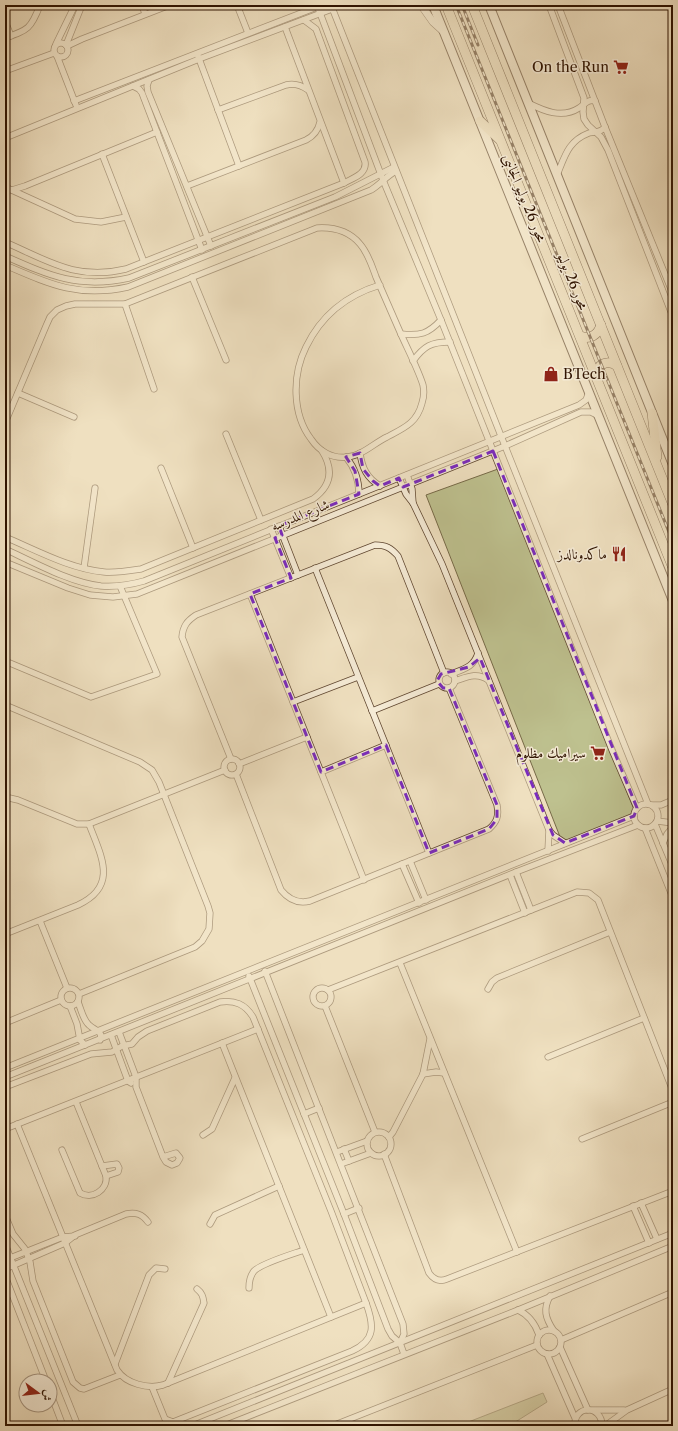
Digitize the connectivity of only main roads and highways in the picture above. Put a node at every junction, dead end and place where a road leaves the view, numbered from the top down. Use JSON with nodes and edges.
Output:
{"nodes":[{"id":1,"x":433,"y":5,"type":"edge"},
{"id":2,"x":446,"y":5,"type":"edge"},
{"id":3,"x":472,"y":5,"type":"edge"},
{"id":4,"x":489,"y":5,"type":"edge"},
{"id":5,"x":480,"y":121,"type":"junction"},
{"id":6,"x":502,"y":141,"type":"junction"},
{"id":7,"x":601,"y":325,"type":"junction"},
{"id":8,"x":580,"y":336,"type":"junction"},
{"id":9,"x":617,"y":366,"type":"junction"},
{"id":10,"x":596,"y":376,"type":"junction"},
{"id":11,"x":652,"y":413,"type":"junction"},
{"id":12,"x":673,"y":465,"type":"edge"},
{"id":13,"x":659,"y":469,"type":"junction"},
{"id":14,"x":673,"y":505,"type":"edge"},
{"id":15,"x":673,"y":568,"type":"edge"},
{"id":16,"x":673,"y":601,"type":"edge"}],
"edges":[{"from":1,"to":5,"type":"main road","name":"محور 26 يوليو الجانبى"},
{"from":2,"to":6,"type":"highway","name":"محور 26 يوليو"},
{"from":3,"to":7,"type":"highway","name":"محور 26 يوليو"},
{"from":4,"to":11,"type":"main road"},
{"from":5,"to":6,"type":"highway"},
{"from":5,"to":16,"type":"main road","name":"محور 26 يوليو الجانبى"},
{"from":6,"to":8,"type":"highway","name":"محور 26 يوليو"},
{"from":7,"to":8,"type":"highway"},
{"from":7,"to":9,"type":"highway","name":"محور 26 يوليو"},
{"from":8,"to":10,"type":"highway","name":"محور 26 يوليو"},
{"from":9,"to":10,"type":"highway"},
{"from":9,"to":13,"type":"highway","name":"محور 26 يوليو"},
{"from":10,"to":15,"type":"highway","name":"محور 26 يوليو"},
{"from":11,"to":12,"type":"main road"},
{"from":11,"to":13,"type":"highway"},
{"from":13,"to":14,"type":"highway","name":"محور 26 يوليو"}]}
